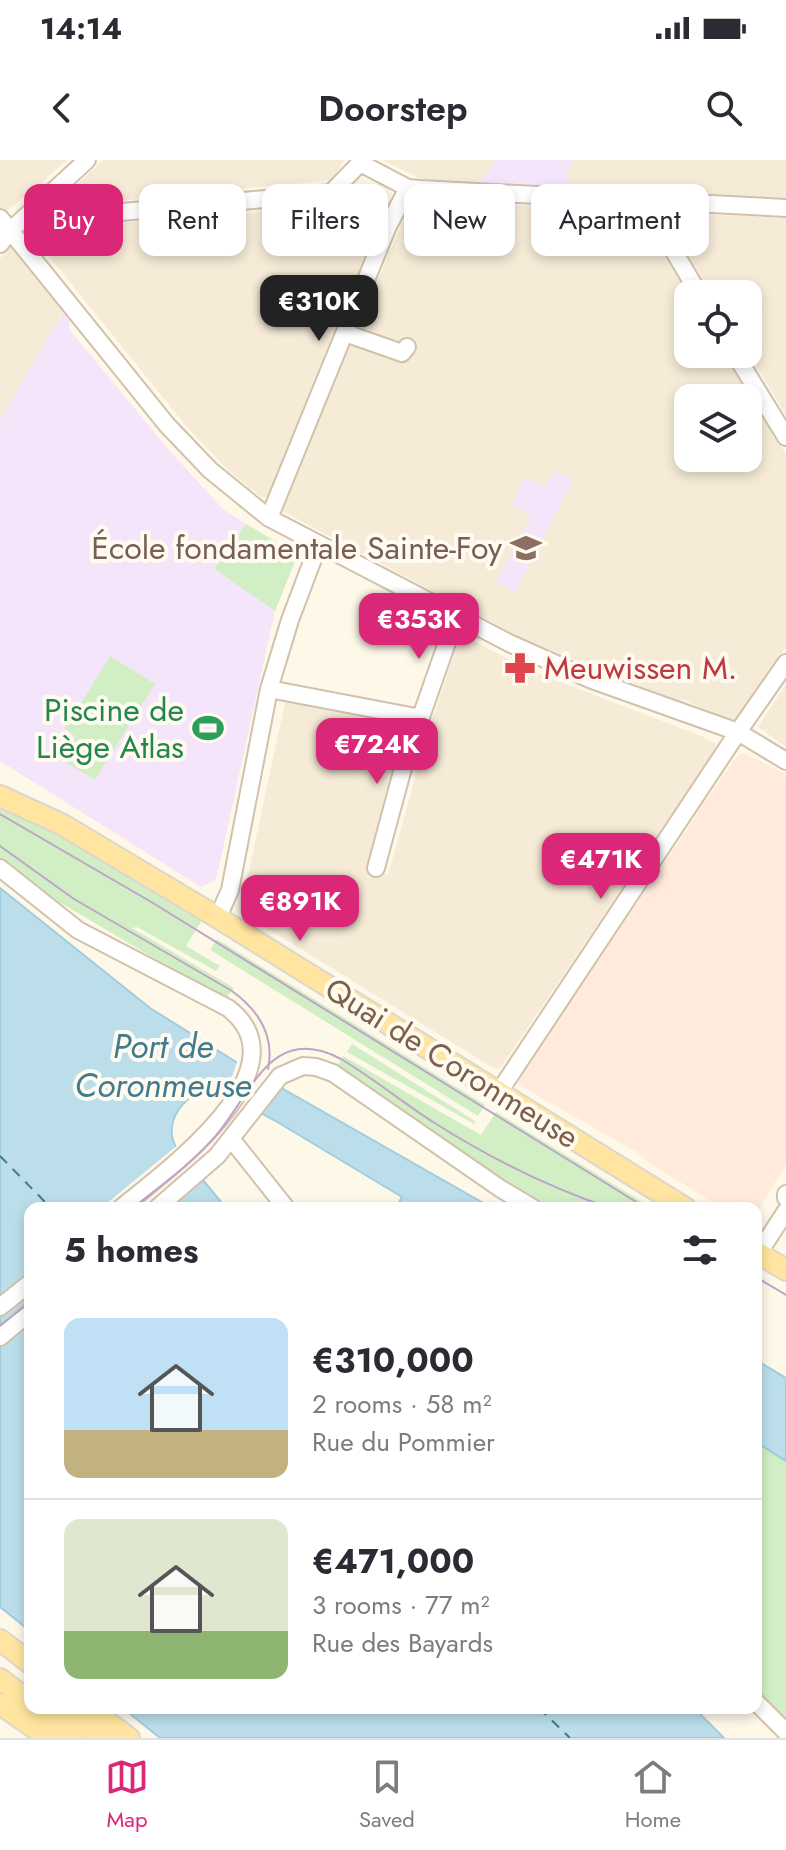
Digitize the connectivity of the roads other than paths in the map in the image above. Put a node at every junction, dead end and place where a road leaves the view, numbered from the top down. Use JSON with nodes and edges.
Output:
{"nodes":[{"id":1,"x":87,"y":160,"type":"edge"},
{"id":2,"x":61,"y":184,"type":"edge"},
{"id":3,"x":404,"y":186,"type":"edge"},
{"id":4,"x":404,"y":196,"type":"edge"},
{"id":5,"x":709,"y":205,"type":"edge"},
{"id":6,"x":786,"y":208,"type":"edge"},
{"id":7,"x":123,"y":212,"type":"edge"},
{"id":8,"x":24,"y":213,"type":"edge"},
{"id":9,"x":6,"y":223,"type":"edge"},
{"id":10,"x":0,"y":244,"type":"edge"},
{"id":11,"x":677,"y":256,"type":"edge"},
{"id":12,"x":691,"y":280,"type":"edge"},
{"id":13,"x":345,"y":333,"type":"junction"},
{"id":14,"x":407,"y":347,"type":"dead end"},
{"id":15,"x":744,"y":368,"type":"edge"},
{"id":16,"x":786,"y":437,"type":"edge"},
{"id":17,"x":269,"y":518,"type":"junction"},
{"id":18,"x":318,"y":546,"type":"junction"},
{"id":19,"x":456,"y":617,"type":"junction"},
{"id":20,"x":786,"y":663,"type":"edge"},
{"id":21,"x":269,"y":689,"type":"junction"},
{"id":22,"x":421,"y":718,"type":"junction"},
{"id":23,"x":738,"y":732,"type":"junction"},
{"id":24,"x":786,"y":761,"type":"edge"},
{"id":25,"x":0,"y":780,"type":"edge"},
{"id":26,"x":0,"y":796,"type":"edge"},
{"id":27,"x":41,"y":816,"type":"junction"},
{"id":28,"x":0,"y":868,"type":"edge"},
{"id":29,"x":376,"y":868,"type":"dead end"},
{"id":30,"x":218,"y":917,"type":"junction"},
{"id":31,"x":499,"y":1092,"type":"junction"},
{"id":32,"x":232,"y":1140,"type":"junction"},
{"id":33,"x":128,"y":1202,"type":"edge"},
{"id":34,"x":164,"y":1202,"type":"edge"},
{"id":35,"x":281,"y":1202,"type":"edge"},
{"id":36,"x":524,"y":1202,"type":"edge"},
{"id":37,"x":675,"y":1202,"type":"edge"},
{"id":38,"x":786,"y":1211,"type":"edge"},
{"id":39,"x":762,"y":1247,"type":"edge"},
{"id":40,"x":762,"y":1257,"type":"edge"},
{"id":41,"x":786,"y":1270,"type":"edge"},
{"id":42,"x":24,"y":1288,"type":"edge"},
{"id":43,"x":0,"y":1307,"type":"edge"},
{"id":44,"x":24,"y":1317,"type":"edge"},
{"id":45,"x":0,"y":1337,"type":"edge"},
{"id":46,"x":0,"y":1640,"type":"edge"},
{"id":47,"x":24,"y":1658,"type":"edge"},
{"id":48,"x":0,"y":1665,"type":"edge"},
{"id":49,"x":0,"y":1679,"type":"edge"},
{"id":50,"x":24,"y":1683,"type":"edge"},
{"id":51,"x":24,"y":1697,"type":"edge"},
{"id":52,"x":0,"y":1704,"type":"edge"},
{"id":53,"x":762,"y":1708,"type":"edge"},
{"id":54,"x":45,"y":1714,"type":"edge"},
{"id":55,"x":66,"y":1714,"type":"edge"},
{"id":56,"x":97,"y":1714,"type":"edge"},
{"id":57,"x":786,"y":1732,"type":"edge"},
{"id":58,"x":49,"y":1738,"type":"edge"},
{"id":59,"x":73,"y":1738,"type":"edge"},
{"id":60,"x":103,"y":1738,"type":"edge"},
{"id":61,"x":129,"y":1738,"type":"edge"}],
"edges":[{"from":1,"to":2,"type":"street"},
{"from":3,"to":7,"type":"street"},
{"from":4,"to":13,"type":"street"},
{"from":5,"to":6,"type":"street"},
{"from":8,"to":9,"type":"street"},
{"from":9,"to":10,"type":"street"},
{"from":9,"to":17,"type":"street"},
{"from":11,"to":12,"type":"street"},
{"from":13,"to":14,"type":"street"},
{"from":13,"to":17,"type":"street"},
{"from":15,"to":16,"type":"street"},
{"from":17,"to":18,"type":"street"},
{"from":18,"to":19,"type":"street"},
{"from":18,"to":21,"type":"street"},
{"from":19,"to":22,"type":"street"},
{"from":19,"to":23,"type":"street"},
{"from":20,"to":23,"type":"street"},
{"from":21,"to":22,"type":"street"},
{"from":21,"to":30,"type":"street"},
{"from":22,"to":29,"type":"street"},
{"from":23,"to":24,"type":"street"},
{"from":23,"to":31,"type":"street"},
{"from":25,"to":27,"type":"main road"},
{"from":26,"to":27,"type":"main road","name":"Quai de Coronmeuse"},
{"from":27,"to":30,"type":"main road","name":"Quai de Coronmeuse"},
{"from":28,"to":33,"type":"street"},
{"from":30,"to":31,"type":"main road","name":"Quai de Coronmeuse"},
{"from":31,"to":37,"type":"main road","name":"Quai de Coronmeuse"},
{"from":32,"to":34,"type":"street"},
{"from":32,"to":35,"type":"street"},
{"from":32,"to":36,"type":"street"},
{"from":38,"to":39,"type":"street"},
{"from":40,"to":41,"type":"main road"},
{"from":42,"to":43,"type":"street"},
{"from":44,"to":45,"type":"street"},
{"from":46,"to":47,"type":"main road"},
{"from":48,"to":50,"type":"main road"},
{"from":49,"to":51,"type":"main road"},
{"from":52,"to":58,"type":"main road"},
{"from":53,"to":57,"type":"street"},
{"from":54,"to":59,"type":"main road"},
{"from":55,"to":60,"type":"main road"},
{"from":56,"to":61,"type":"main road"}]}
